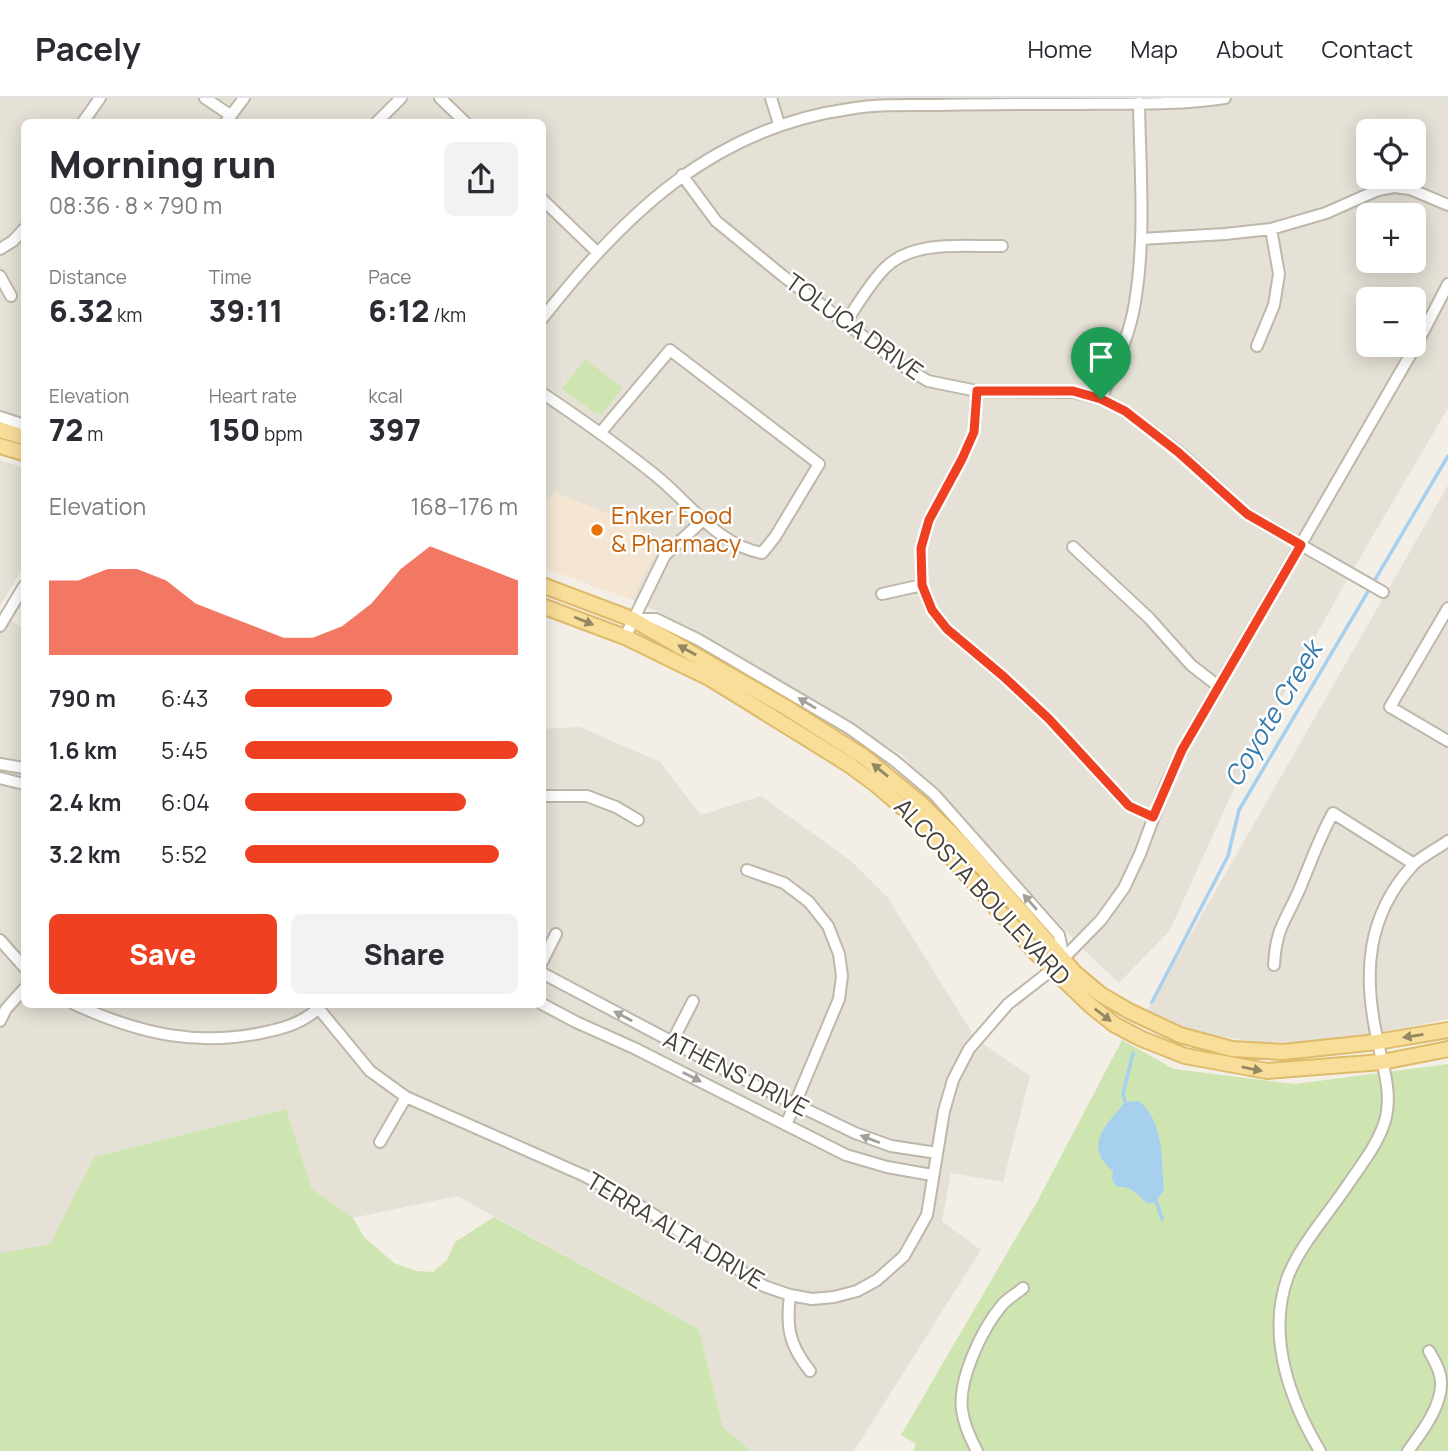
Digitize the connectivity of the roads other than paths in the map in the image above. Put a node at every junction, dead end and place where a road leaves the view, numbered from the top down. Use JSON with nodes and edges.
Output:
{"nodes":[{"id":1,"x":100,"y":98,"type":"edge"},
{"id":2,"x":205,"y":98,"type":"edge"},
{"id":3,"x":244,"y":98,"type":"edge"},
{"id":4,"x":401,"y":98,"type":"edge"},
{"id":5,"x":440,"y":98,"type":"edge"},
{"id":6,"x":771,"y":98,"type":"edge"},
{"id":7,"x":1225,"y":98,"type":"edge"},
{"id":8,"x":1139,"y":103,"type":"junction"},
{"id":9,"x":85,"y":119,"type":"edge"},
{"id":10,"x":228,"y":119,"type":"edge"},
{"id":11,"x":380,"y":119,"type":"edge"},
{"id":12,"x":462,"y":119,"type":"edge"},
{"id":13,"x":779,"y":124,"type":"junction"},
{"id":14,"x":682,"y":175,"type":"junction"},
{"id":15,"x":546,"y":203,"type":"edge"},
{"id":16,"x":1448,"y":205,"type":"edge"},
{"id":17,"x":1271,"y":229,"type":"junction"},
{"id":18,"x":21,"y":232,"type":"edge"},
{"id":19,"x":1141,"y":239,"type":"junction"},
{"id":20,"x":1002,"y":246,"type":"dead end"},
{"id":21,"x":0,"y":250,"type":"edge"},
{"id":22,"x":598,"y":253,"type":"junction"},
{"id":23,"x":0,"y":276,"type":"edge"},
{"id":24,"x":1448,"y":284,"type":"edge"},
{"id":25,"x":11,"y":296,"type":"dead end"},
{"id":26,"x":546,"y":314,"type":"edge"},
{"id":27,"x":846,"y":322,"type":"junction"},
{"id":28,"x":1257,"y":346,"type":"dead end"},
{"id":29,"x":977,"y":391,"type":"junction"},
{"id":30,"x":546,"y":396,"type":"edge"},
{"id":31,"x":1101,"y":399,"type":"junction"},
{"id":32,"x":0,"y":417,"type":"edge"},
{"id":33,"x":21,"y":424,"type":"edge"},
{"id":34,"x":0,"y":430,"type":"edge"},
{"id":35,"x":600,"y":432,"type":"junction"},
{"id":36,"x":21,"y":436,"type":"edge"},
{"id":37,"x":0,"y":446,"type":"edge"},
{"id":38,"x":21,"y":452,"type":"edge"},
{"id":39,"x":703,"y":520,"type":"junction"},
{"id":40,"x":1301,"y":545,"type":"junction"},
{"id":41,"x":1073,"y":547,"type":"dead end"},
{"id":42,"x":922,"y":585,"type":"junction"},
{"id":43,"x":546,"y":587,"type":"edge"},
{"id":44,"x":21,"y":591,"type":"edge"},
{"id":45,"x":1382,"y":592,"type":"dead end"},
{"id":46,"x":882,"y":594,"type":"dead end"},
{"id":47,"x":546,"y":607,"type":"edge"},
{"id":48,"x":1448,"y":608,"type":"edge"},
{"id":49,"x":632,"y":619,"type":"junction"},
{"id":50,"x":0,"y":626,"type":"edge"},
{"id":51,"x":625,"y":637,"type":"junction"},
{"id":52,"x":1218,"y":686,"type":"junction"},
{"id":53,"x":1448,"y":741,"type":"edge"},
{"id":54,"x":0,"y":764,"type":"edge"},
{"id":55,"x":21,"y":768,"type":"edge"},
{"id":56,"x":0,"y":778,"type":"edge"},
{"id":57,"x":21,"y":783,"type":"edge"},
{"id":58,"x":546,"y":796,"type":"edge"},
{"id":59,"x":1153,"y":817,"type":"junction"},
{"id":60,"x":638,"y":820,"type":"dead end"},
{"id":61,"x":1448,"y":841,"type":"edge"},
{"id":62,"x":1414,"y":864,"type":"junction"},
{"id":63,"x":747,"y":870,"type":"dead end"},
{"id":64,"x":556,"y":934,"type":"dead end"},
{"id":65,"x":0,"y":940,"type":"edge"},
{"id":66,"x":546,"y":954,"type":"edge"},
{"id":67,"x":1064,"y":959,"type":"junction"},
{"id":68,"x":21,"y":964,"type":"edge"},
{"id":69,"x":1274,"y":965,"type":"dead end"},
{"id":70,"x":1052,"y":969,"type":"junction"},
{"id":71,"x":546,"y":975,"type":"edge"},
{"id":72,"x":21,"y":992,"type":"edge"},
{"id":73,"x":693,"y":1002,"type":"dead end"},
{"id":74,"x":546,"y":1006,"type":"edge"},
{"id":75,"x":83,"y":1008,"type":"edge"},
{"id":76,"x":319,"y":1008,"type":"edge"},
{"id":77,"x":322,"y":1008,"type":"edge"},
{"id":78,"x":0,"y":1021,"type":"edge"},
{"id":79,"x":1448,"y":1030,"type":"edge"},
{"id":80,"x":672,"y":1042,"type":"junction"},
{"id":81,"x":1377,"y":1042,"type":"junction"},
{"id":82,"x":1448,"y":1049,"type":"edge"},
{"id":83,"x":1382,"y":1062,"type":"junction"},
{"id":84,"x":406,"y":1097,"type":"junction"},
{"id":85,"x":795,"y":1105,"type":"junction"},
{"id":86,"x":786,"y":1125,"type":"junction"},
{"id":87,"x":380,"y":1142,"type":"dead end"},
{"id":88,"x":937,"y":1153,"type":"junction"},
{"id":89,"x":932,"y":1175,"type":"junction"},
{"id":90,"x":1023,"y":1288,"type":"dead end"},
{"id":91,"x":790,"y":1295,"type":"junction"},
{"id":92,"x":1429,"y":1351,"type":"dead end"},
{"id":93,"x":810,"y":1371,"type":"dead end"},
{"id":94,"x":977,"y":1451,"type":"edge"},
{"id":95,"x":1320,"y":1451,"type":"edge"},
{"id":96,"x":1408,"y":1451,"type":"edge"}],
"edges":[{"from":1,"to":9,"type":"street"},
{"from":2,"to":10,"type":"street"},
{"from":3,"to":10,"type":"street"},
{"from":4,"to":11,"type":"street"},
{"from":5,"to":12,"type":"street"},
{"from":6,"to":13,"type":"street"},
{"from":7,"to":8,"type":"street"},
{"from":8,"to":13,"type":"street"},
{"from":8,"to":19,"type":"street"},
{"from":13,"to":14,"type":"street"},
{"from":14,"to":22,"type":"street"},
{"from":14,"to":27,"type":"street","name":"TOLUCA DRIVE"},
{"from":15,"to":22,"type":"street"},
{"from":16,"to":17,"type":"street"},
{"from":17,"to":19,"type":"street"},
{"from":17,"to":28,"type":"street"},
{"from":18,"to":21,"type":"street"},
{"from":19,"to":31,"type":"street"},
{"from":20,"to":27,"type":"street"},
{"from":22,"to":26,"type":"street"},
{"from":23,"to":25,"type":"street"},
{"from":24,"to":40,"type":"street","name":"TERRA ALTA DRIVE"},
{"from":27,"to":29,"type":"street","name":"TOLUCA DRIVE"},
{"from":29,"to":31,"type":"street","name":"TOLUCA DRIVE"},
{"from":29,"to":42,"type":"street"},
{"from":30,"to":35,"type":"street"},
{"from":31,"to":40,"type":"street","name":"TOLUCA DRIVE"},
{"from":32,"to":33,"type":"street"},
{"from":34,"to":36,"type":"main road"},
{"from":35,"to":39,"type":"street"},
{"from":35,"to":39,"type":"street"},
{"from":37,"to":38,"type":"main road"},
{"from":39,"to":49,"type":"street"},
{"from":40,"to":45,"type":"street","name":"TOLUCA DRIVE"},
{"from":40,"to":52,"type":"street","name":"TERRA ALTA DRIVE"},
{"from":41,"to":52,"type":"street"},
{"from":42,"to":46,"type":"street"},
{"from":42,"to":59,"type":"street"},
{"from":43,"to":49,"type":"main road","name":"ALCOSTA BOULEVARD"},
{"from":44,"to":50,"type":"street"},
{"from":47,"to":51,"type":"main road","name":"ALCOSTA BOULEVARD","one_way":true},
{"from":48,"to":53,"type":"street"},
{"from":49,"to":51,"type":"street"},
{"from":67,"to":49,"type":"main road","name":"ALCOSTA BOULEVARD","one_way":true},
{"from":51,"to":70,"type":"main road","name":"ALCOSTA BOULEVARD"},
{"from":52,"to":59,"type":"street","name":"TERRA ALTA DRIVE"},
{"from":54,"to":55,"type":"street"},
{"from":56,"to":57,"type":"street"},
{"from":58,"to":60,"type":"street"},
{"from":59,"to":67,"type":"street","name":"TERRA ALTA DRIVE"},
{"from":61,"to":62,"type":"street"},
{"from":62,"to":69,"type":"street"},
{"from":62,"to":81,"type":"street"},
{"from":63,"to":85,"type":"street"},
{"from":64,"to":66,"type":"street"},
{"from":65,"to":68,"type":"street"},
{"from":67,"to":70,"type":"street","name":"TERRA ALTA DRIVE"},
{"from":67,"to":81,"type":"main road","name":"ALCOSTA BOULEVARD"},
{"from":70,"to":83,"type":"main road","name":"ALCOSTA BOULEVARD","one_way":true},
{"from":70,"to":88,"type":"street","name":"TERRA ALTA DRIVE"},
{"from":80,"to":71,"type":"street","name":"ATHENS DRIVE","one_way":true},
{"from":72,"to":78,"type":"street"},
{"from":73,"to":80,"type":"street"},
{"from":74,"to":86,"type":"street","name":"ATHENS DRIVE","one_way":true},
{"from":75,"to":76,"type":"street"},
{"from":77,"to":84,"type":"street","name":"TERRA ALTA DRIVE"},
{"from":79,"to":81,"type":"main road","name":"ALCOSTA BOULEVARD","one_way":true},
{"from":80,"to":85,"type":"street","name":"ATHENS DRIVE"},
{"from":81,"to":83,"type":"street"},
{"from":82,"to":83,"type":"main road","name":"ALCOSTA BOULEVARD"},
{"from":83,"to":95,"type":"street"},
{"from":84,"to":87,"type":"street"},
{"from":84,"to":91,"type":"street","name":"TERRA ALTA DRIVE"},
{"from":85,"to":86,"type":"street"},
{"from":88,"to":85,"type":"street","name":"ATHENS DRIVE","one_way":true},
{"from":86,"to":89,"type":"street","name":"ATHENS DRIVE"},
{"from":88,"to":89,"type":"street","name":"TERRA ALTA DRIVE"},
{"from":89,"to":91,"type":"street","name":"TERRA ALTA DRIVE"},
{"from":90,"to":94,"type":"street"},
{"from":91,"to":93,"type":"street"},
{"from":92,"to":96,"type":"street"}]}
